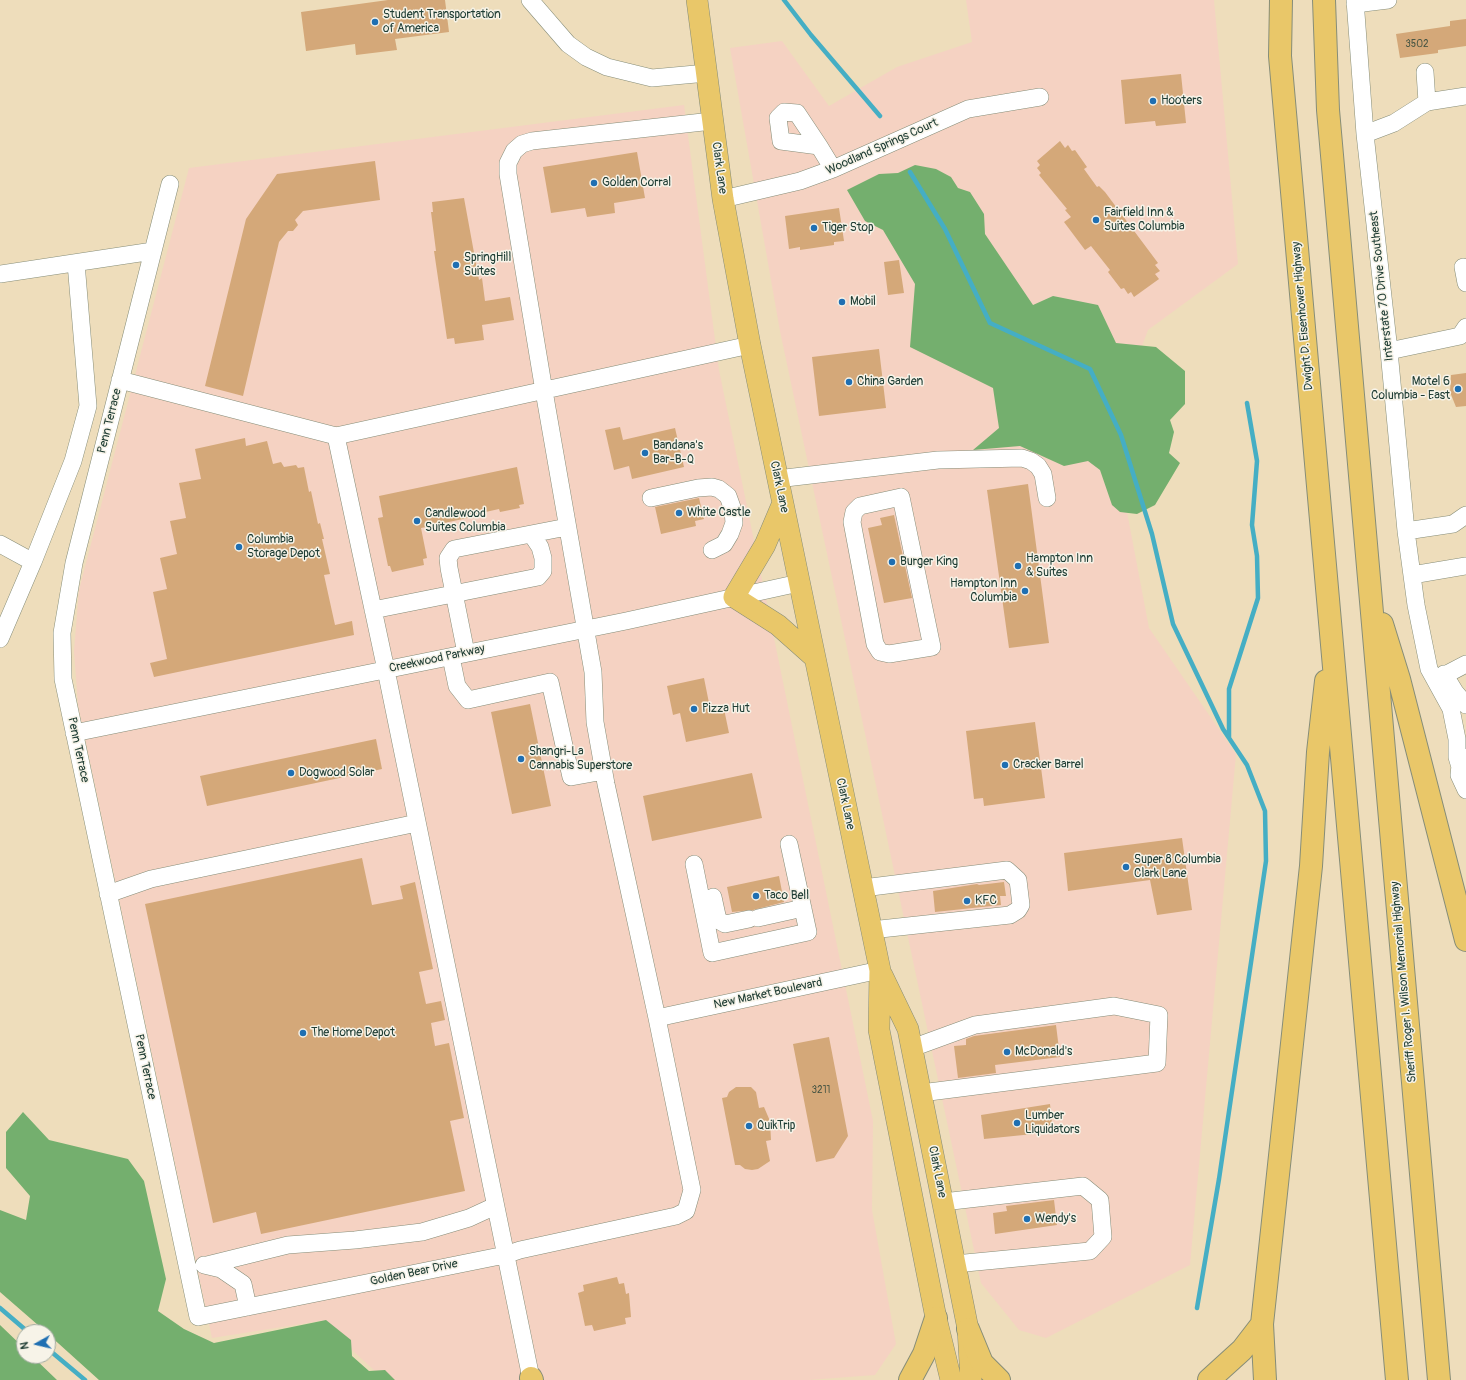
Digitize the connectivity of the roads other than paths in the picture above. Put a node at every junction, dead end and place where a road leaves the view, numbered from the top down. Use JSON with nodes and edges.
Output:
{"nodes":[{"id":1,"x":530,"y":0,"type":"edge"},
{"id":2,"x":696,"y":0,"type":"edge"},
{"id":3,"x":1281,"y":0,"type":"edge"},
{"id":4,"x":1324,"y":0,"type":"edge"},
{"id":5,"x":1388,"y":0,"type":"edge"},
{"id":6,"x":1355,"y":2,"type":"edge"},
{"id":7,"x":707,"y":72,"type":"junction"},
{"id":8,"x":1425,"y":72,"type":"dead end"},
{"id":9,"x":1466,"y":96,"type":"edge"},
{"id":10,"x":1040,"y":97,"type":"dead end"},
{"id":11,"x":1427,"y":102,"type":"junction"},
{"id":12,"x":712,"y":121,"type":"junction"},
{"id":13,"x":1364,"y":134,"type":"junction"},
{"id":14,"x":819,"y":146,"type":"dead end"},
{"id":15,"x":833,"y":169,"type":"junction"},
{"id":16,"x":170,"y":184,"type":"dead end"},
{"id":17,"x":723,"y":199,"type":"junction"},
{"id":18,"x":153,"y":251,"type":"junction"},
{"id":19,"x":76,"y":262,"type":"junction"},
{"id":20,"x":0,"y":274,"type":"edge"},
{"id":21,"x":1466,"y":327,"type":"edge"},
{"id":22,"x":750,"y":345,"type":"junction"},
{"id":23,"x":1389,"y":351,"type":"junction"},
{"id":24,"x":120,"y":380,"type":"junction"},
{"id":25,"x":544,"y":391,"type":"junction"},
{"id":26,"x":336,"y":436,"type":"junction"},
{"id":27,"x":777,"y":479,"type":"junction"},
{"id":28,"x":651,"y":498,"type":"dead end"},
{"id":29,"x":1047,"y":498,"type":"dead end"},
{"id":30,"x":782,"y":506,"type":"junction"},
{"id":31,"x":1466,"y":515,"type":"edge"},
{"id":32,"x":567,"y":527,"type":"junction"},
{"id":33,"x":1406,"y":531,"type":"junction"},
{"id":34,"x":532,"y":535,"type":"junction"},
{"id":35,"x":0,"y":544,"type":"edge"},
{"id":36,"x":712,"y":550,"type":"dead end"},
{"id":37,"x":33,"y":562,"type":"junction"},
{"id":38,"x":1466,"y":566,"type":"edge"},
{"id":39,"x":862,"y":570,"type":"joint"},
{"id":40,"x":1412,"y":576,"type":"junction"},
{"id":41,"x":799,"y":583,"type":"junction"},
{"id":42,"x":1368,"y":583,"type":"junction"},
{"id":43,"x":454,"y":594,"type":"junction"},
{"id":44,"x":734,"y":597,"type":"junction"},
{"id":45,"x":373,"y":610,"type":"junction"},
{"id":46,"x":585,"y":628,"type":"junction"},
{"id":47,"x":1331,"y":632,"type":"junction"},
{"id":48,"x":0,"y":639,"type":"edge"},
{"id":49,"x":1425,"y":643,"type":"junction"},
{"id":50,"x":458,"y":655,"type":"junction"},
{"id":51,"x":814,"y":657,"type":"junction"},
{"id":52,"x":1466,"y":664,"type":"edge"},
{"id":53,"x":386,"y":670,"type":"junction"},
{"id":54,"x":1445,"y":675,"type":"junction"},
{"id":55,"x":1466,"y":705,"type":"edge"},
{"id":56,"x":74,"y":733,"type":"junction"},
{"id":57,"x":1463,"y":760,"type":"edge"},
{"id":58,"x":604,"y":770,"type":"junction"},
{"id":59,"x":1466,"y":790,"type":"edge"},
{"id":60,"x":1466,"y":799,"type":"edge"},
{"id":61,"x":1466,"y":803,"type":"edge"},
{"id":62,"x":417,"y":823,"type":"junction"},
{"id":63,"x":789,"y":844,"type":"dead end"},
{"id":64,"x":863,"y":888,"type":"junction"},
{"id":65,"x":108,"y":894,"type":"junction"},
{"id":66,"x":803,"y":908,"type":"junction"},
{"id":67,"x":871,"y":930,"type":"junction"},
{"id":68,"x":1466,"y":940,"type":"edge"},
{"id":69,"x":880,"y":970,"type":"junction"},
{"id":70,"x":657,"y":1018,"type":"junction"},
{"id":71,"x":912,"y":1048,"type":"junction"},
{"id":72,"x":921,"y":1093,"type":"junction"},
{"id":73,"x":943,"y":1202,"type":"junction"},
{"id":74,"x":495,"y":1206,"type":"junction"},
{"id":75,"x":505,"y":1255,"type":"junction"},
{"id":76,"x":955,"y":1264,"type":"junction"},
{"id":77,"x":207,"y":1265,"type":"junction"},
{"id":78,"x":188,"y":1269,"type":"junction"},
{"id":79,"x":248,"y":1307,"type":"junction"},
{"id":80,"x":198,"y":1317,"type":"joint"},
{"id":81,"x":936,"y":1318,"type":"junction"},
{"id":82,"x":1262,"y":1324,"type":"junction"},
{"id":83,"x":968,"y":1330,"type":"junction"},
{"id":84,"x":531,"y":1379,"type":"edge"},
{"id":85,"x":910,"y":1380,"type":"edge"},
{"id":86,"x":951,"y":1380,"type":"edge"},
{"id":87,"x":971,"y":1380,"type":"edge"},
{"id":88,"x":999,"y":1380,"type":"edge"},
{"id":89,"x":1209,"y":1380,"type":"edge"},
{"id":90,"x":1265,"y":1380,"type":"edge"},
{"id":91,"x":1397,"y":1380,"type":"edge"},
{"id":92,"x":1439,"y":1380,"type":"edge"}],
"edges":[{"from":1,"to":7,"type":"street"},
{"from":2,"to":7,"type":"main road","name":"Clark Lane"},
{"from":3,"to":47,"type":"highway","name":"Dwight D. Eisenhower Highway"},
{"from":4,"to":42,"type":"highway"},
{"from":5,"to":6,"type":"street"},
{"from":6,"to":13,"type":"street","name":"Interstate 70 Drive Southeast"},
{"from":7,"to":12,"type":"main road","name":"Clark Lane"},
{"from":8,"to":11,"type":"street"},
{"from":9,"to":11,"type":"street"},
{"from":10,"to":15,"type":"street","name":"Woodland Springs Court"},
{"from":11,"to":13,"type":"street"},
{"from":12,"to":17,"type":"main road","name":"Clark Lane"},
{"from":12,"to":25,"type":"street"},
{"from":13,"to":23,"type":"street","name":"Interstate 70 Drive Southeast"},
{"from":14,"to":15,"type":"street"},
{"from":15,"to":17,"type":"street","name":"Woodland Springs Court"},
{"from":16,"to":18,"type":"street","name":"Penn Terrace"},
{"from":17,"to":22,"type":"main road","name":"Clark Lane"},
{"from":18,"to":19,"type":"street"},
{"from":18,"to":24,"type":"street","name":"Penn Terrace"},
{"from":19,"to":20,"type":"street"},
{"from":19,"to":37,"type":"street"},
{"from":21,"to":23,"type":"street"},
{"from":22,"to":25,"type":"street"},
{"from":22,"to":27,"type":"main road","name":"Clark Lane"},
{"from":23,"to":33,"type":"street","name":"Interstate 70 Drive Southeast"},
{"from":24,"to":26,"type":"street"},
{"from":24,"to":56,"type":"street","name":"Penn Terrace"},
{"from":25,"to":26,"type":"street"},
{"from":25,"to":32,"type":"street"},
{"from":26,"to":45,"type":"street"},
{"from":27,"to":29,"type":"street"},
{"from":27,"to":30,"type":"main road","name":"Clark Lane"},
{"from":28,"to":36,"type":"street"},
{"from":30,"to":41,"type":"main road","name":"Clark Lane"},
{"from":30,"to":44,"type":"main road"},
{"from":31,"to":33,"type":"street"},
{"from":32,"to":34,"type":"street"},
{"from":32,"to":46,"type":"street"},
{"from":33,"to":40,"type":"street","name":"Interstate 70 Drive Southeast"},
{"from":34,"to":43,"type":"street"},
{"from":34,"to":43,"type":"street"},
{"from":35,"to":37,"type":"street"},
{"from":37,"to":48,"type":"street"},
{"from":38,"to":40,"type":"street"},
{"from":39,"to":39,"type":"street"},
{"from":40,"to":49,"type":"street","name":"Interstate 70 Drive Southeast"},
{"from":41,"to":44,"type":"street","name":"Creekwood Parkway"},
{"from":41,"to":51,"type":"main road","name":"Clark Lane"},
{"from":42,"to":68,"type":"highway"},
{"from":42,"to":92,"type":"highway","name":"Sheriff Roger I. Wilson Memorial Highway"},
{"from":43,"to":45,"type":"street"},
{"from":43,"to":50,"type":"street"},
{"from":44,"to":46,"type":"street","name":"Creekwood Parkway"},
{"from":44,"to":51,"type":"main road"},
{"from":45,"to":53,"type":"street"},
{"from":46,"to":50,"type":"street","name":"Creekwood Parkway"},
{"from":46,"to":58,"type":"street"},
{"from":47,"to":82,"type":"highway"},
{"from":47,"to":91,"type":"highway"},
{"from":49,"to":54,"type":"street","name":"Interstate 70 Drive Southeast"},
{"from":49,"to":57,"type":"street","name":"Interstate 70 Drive Southeast"},
{"from":50,"to":53,"type":"street","name":"Creekwood Parkway"},
{"from":50,"to":58,"type":"street"},
{"from":51,"to":64,"type":"main road","name":"Clark Lane"},
{"from":52,"to":54,"type":"street"},
{"from":53,"to":56,"type":"street","name":"Creekwood Parkway"},
{"from":53,"to":62,"type":"street"},
{"from":54,"to":55,"type":"street","name":"Interstate 70 Drive Southeast"},
{"from":56,"to":65,"type":"street","name":"Penn Terrace"},
{"from":57,"to":59,"type":"street","name":"Interstate 70 Drive Southeast"},
{"from":58,"to":70,"type":"street"},
{"from":60,"to":61,"type":"street"},
{"from":62,"to":65,"type":"street"},
{"from":62,"to":74,"type":"street"},
{"from":63,"to":66,"type":"street"},
{"from":64,"to":67,"type":"main road","name":"Clark Lane"},
{"from":64,"to":67,"type":"street"},
{"from":65,"to":78,"type":"street","name":"Penn Terrace"},
{"from":66,"to":66,"type":"street"},
{"from":67,"to":69,"type":"main road","name":"Clark Lane"},
{"from":69,"to":70,"type":"street","name":"New Market Boulevard"},
{"from":69,"to":71,"type":"main road","name":"Clark Lane"},
{"from":69,"to":81,"type":"main road","name":"Clark Lane"},
{"from":70,"to":75,"type":"street","name":"Golden Bear Drive"},
{"from":71,"to":72,"type":"main road","name":"Clark Lane"},
{"from":71,"to":72,"type":"street"},
{"from":72,"to":73,"type":"main road","name":"Clark Lane"},
{"from":73,"to":76,"type":"main road","name":"Clark Lane"},
{"from":73,"to":76,"type":"street"},
{"from":74,"to":75,"type":"street"},
{"from":74,"to":77,"type":"street"},
{"from":75,"to":79,"type":"street","name":"Golden Bear Drive"},
{"from":75,"to":84,"type":"street"},
{"from":76,"to":83,"type":"main road","name":"Clark Lane"},
{"from":77,"to":78,"type":"street"},
{"from":77,"to":79,"type":"street"},
{"from":78,"to":80,"type":"street","name":"Penn Terrace"},
{"from":79,"to":80,"type":"street","name":"Golden Bear Drive"},
{"from":81,"to":85,"type":"highway"},
{"from":81,"to":86,"type":"main road","name":"Clark Lane"},
{"from":82,"to":89,"type":"highway"},
{"from":82,"to":90,"type":"highway"},
{"from":83,"to":87,"type":"main road","name":"Clark Lane"},
{"from":83,"to":88,"type":"highway"}]}
